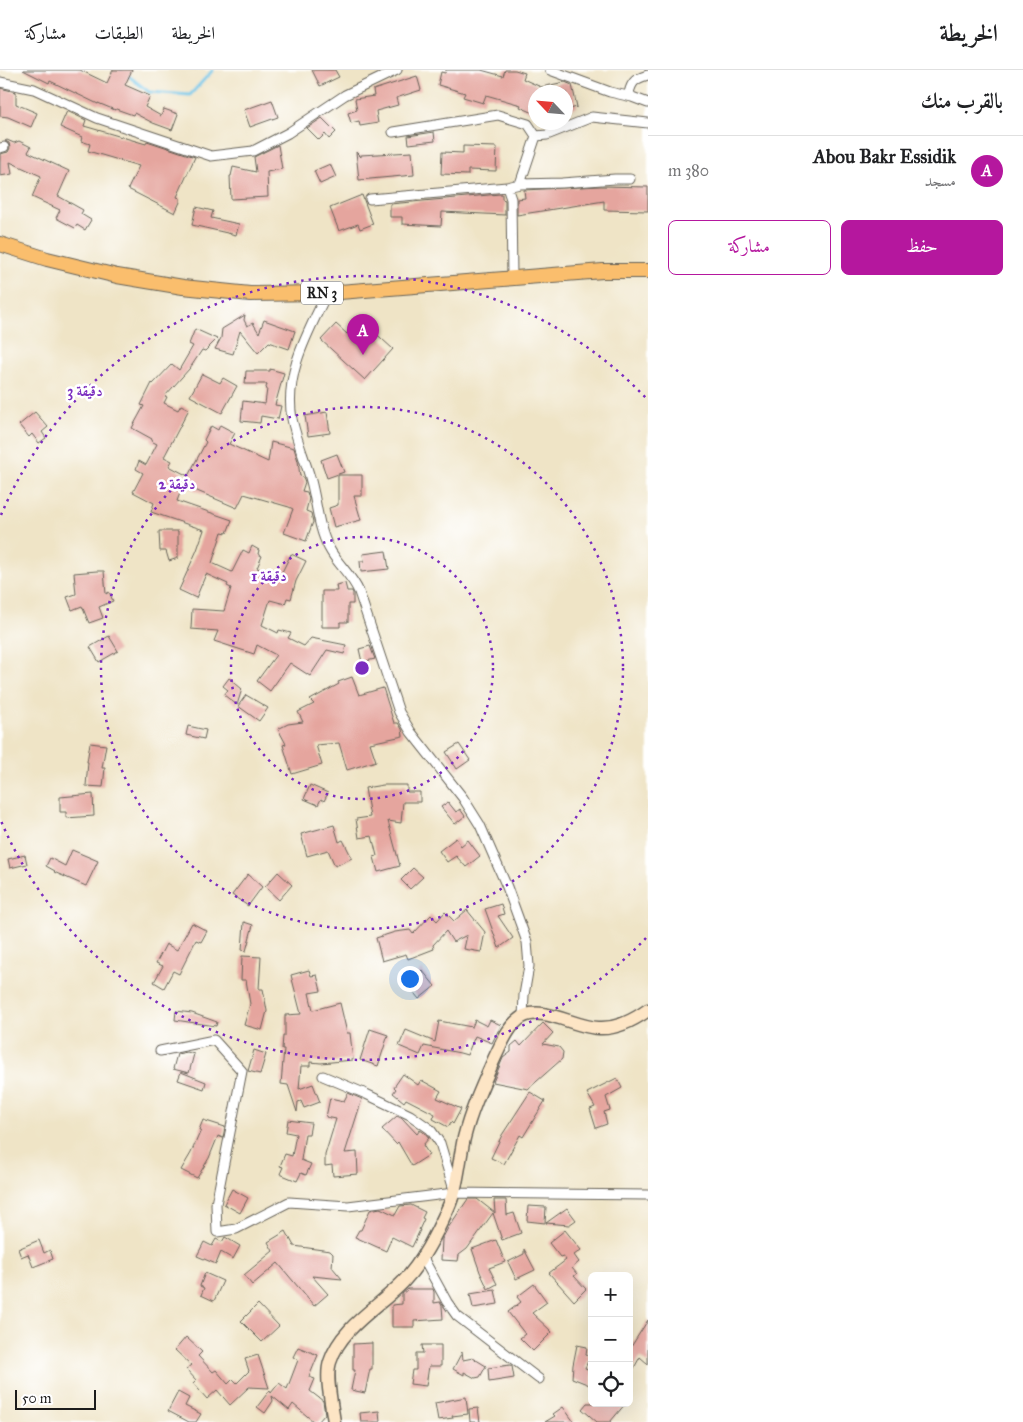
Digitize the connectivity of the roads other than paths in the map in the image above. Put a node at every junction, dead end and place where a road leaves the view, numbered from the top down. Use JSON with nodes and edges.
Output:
{"nodes":[{"id":1,"x":397,"y":70,"type":"edge"},
{"id":2,"x":550,"y":70,"type":"edge"},
{"id":3,"x":648,"y":75,"type":"edge"},
{"id":4,"x":0,"y":82,"type":"edge"},
{"id":5,"x":632,"y":97,"type":"junction"},
{"id":6,"x":648,"y":103,"type":"edge"},
{"id":7,"x":648,"y":124,"type":"edge"},
{"id":8,"x":393,"y":132,"type":"dead end"},
{"id":9,"x":536,"y":136,"type":"junction"},
{"id":10,"x":630,"y":180,"type":"dead end"},
{"id":11,"x":520,"y":184,"type":"junction"},
{"id":12,"x":507,"y":187,"type":"junction"},
{"id":13,"x":370,"y":199,"type":"dead end"},
{"id":14,"x":0,"y":244,"type":"edge"},
{"id":15,"x":648,"y":271,"type":"edge"},
{"id":16,"x":512,"y":277,"type":"junction"},
{"id":17,"x":328,"y":293,"type":"junction"},
{"id":18,"x":648,"y":1010,"type":"edge"},
{"id":19,"x":523,"y":1017,"type":"junction"},
{"id":20,"x":160,"y":1051,"type":"dead end"},
{"id":21,"x":323,"y":1076,"type":"dead end"},
{"id":22,"x":454,"y":1193,"type":"junction"},
{"id":23,"x":648,"y":1195,"type":"edge"},
{"id":24,"x":423,"y":1258,"type":"junction"},
{"id":25,"x":538,"y":1380,"type":"dead end"},
{"id":26,"x":334,"y":1422,"type":"edge"}],
"edges":[{"from":1,"to":4,"type":"street"},
{"from":2,"to":5,"type":"street"},
{"from":3,"to":5,"type":"street"},
{"from":5,"to":6,"type":"street"},
{"from":7,"to":9,"type":"street"},
{"from":8,"to":9,"type":"street"},
{"from":9,"to":11,"type":"street"},
{"from":10,"to":11,"type":"street"},
{"from":11,"to":12,"type":"street"},
{"from":12,"to":13,"type":"street"},
{"from":12,"to":16,"type":"street"},
{"from":14,"to":17,"type":"main road","number":"RN 3"},
{"from":15,"to":16,"type":"main road","number":"RN 3"},
{"from":16,"to":17,"type":"main road","number":"RN 3"},
{"from":17,"to":19,"type":"street"},
{"from":18,"to":19,"type":"street"},
{"from":19,"to":22,"type":"street"},
{"from":20,"to":22,"type":"street"},
{"from":21,"to":22,"type":"street"},
{"from":22,"to":23,"type":"street"},
{"from":22,"to":24,"type":"street"},
{"from":24,"to":25,"type":"street"},
{"from":24,"to":26,"type":"street"}]}
